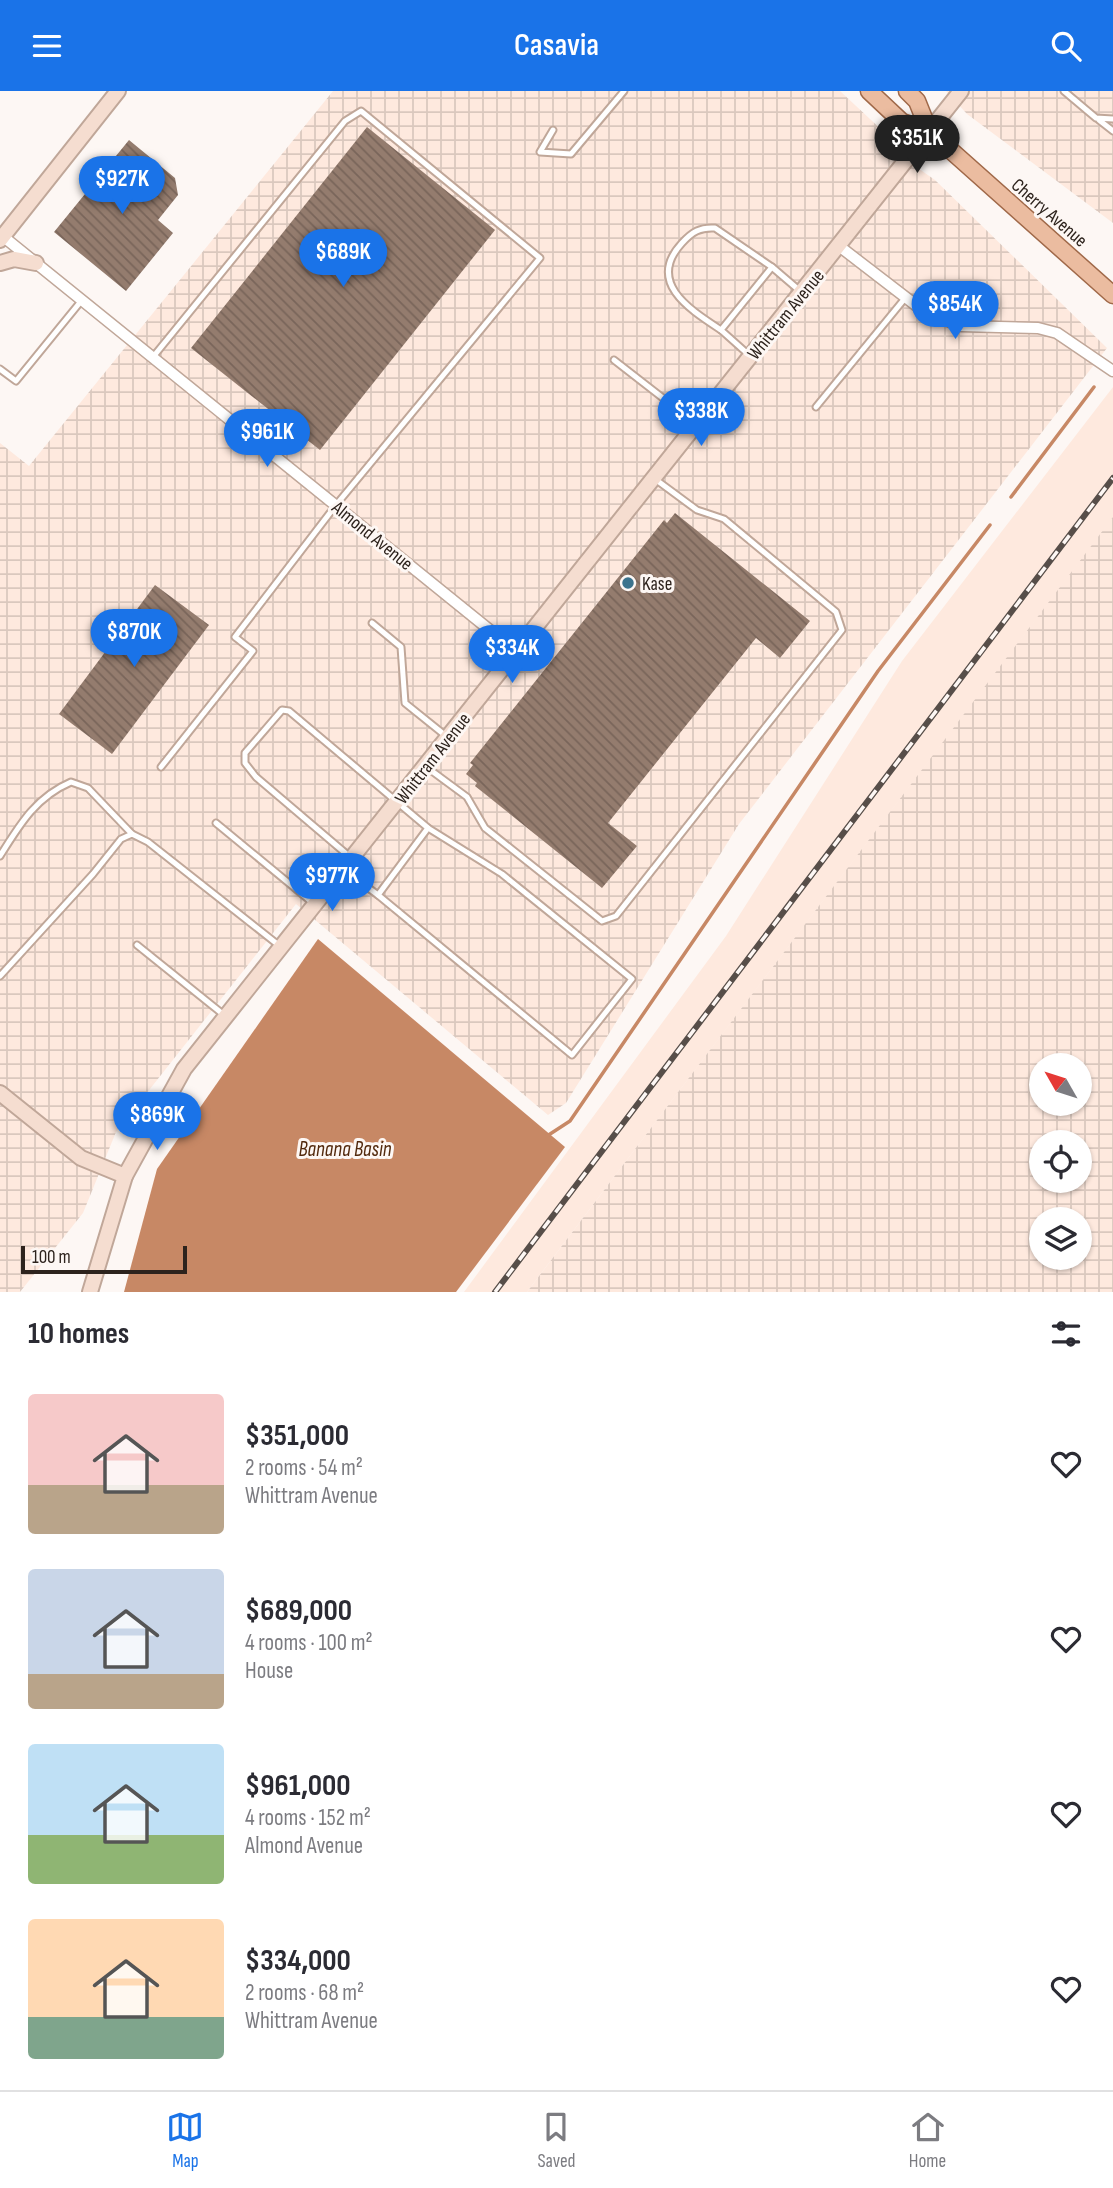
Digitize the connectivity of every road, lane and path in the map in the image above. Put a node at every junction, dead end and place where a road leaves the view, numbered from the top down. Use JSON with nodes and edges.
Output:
{"nodes":[{"id":1,"x":118,"y":91,"type":"edge"},
{"id":2,"x":624,"y":91,"type":"edge"},
{"id":3,"x":869,"y":91,"type":"edge"},
{"id":4,"x":907,"y":91,"type":"edge"},
{"id":5,"x":961,"y":91,"type":"edge"},
{"id":6,"x":1064,"y":91,"type":"edge"},
{"id":7,"x":1096,"y":118,"type":"junction"},
{"id":8,"x":1113,"y":118,"type":"edge"},
{"id":9,"x":553,"y":130,"type":"dead end"},
{"id":10,"x":929,"y":131,"type":"junction"},
{"id":11,"x":1113,"y":131,"type":"edge"},
{"id":12,"x":1,"y":237,"type":"edge"},
{"id":13,"x":839,"y":246,"type":"junction"},
{"id":14,"x":0,"y":263,"type":"edge"},
{"id":15,"x":36,"y":263,"type":"junction"},
{"id":16,"x":772,"y":267,"type":"junction"},
{"id":17,"x":803,"y":293,"type":"junction"},
{"id":18,"x":1113,"y":295,"type":"edge"},
{"id":19,"x":906,"y":297,"type":"junction"},
{"id":20,"x":82,"y":300,"type":"junction"},
{"id":21,"x":721,"y":330,"type":"junction"},
{"id":22,"x":153,"y":357,"type":"junction"},
{"id":23,"x":751,"y":357,"type":"junction"},
{"id":24,"x":614,"y":360,"type":"dead end"},
{"id":25,"x":1110,"y":368,"type":"edge"},
{"id":26,"x":0,"y":369,"type":"edge"},
{"id":27,"x":816,"y":407,"type":"dead end"},
{"id":28,"x":697,"y":425,"type":"junction"},
{"id":29,"x":654,"y":478,"type":"junction"},
{"id":30,"x":336,"y":505,"type":"junction"},
{"id":31,"x":372,"y":623,"type":"dead end"},
{"id":32,"x":517,"y":652,"type":"junction"},
{"id":33,"x":448,"y":738,"type":"junction"},
{"id":34,"x":425,"y":766,"type":"junction"},
{"id":35,"x":161,"y":767,"type":"dead end"},
{"id":36,"x":397,"y":802,"type":"junction"},
{"id":37,"x":216,"y":823,"type":"dead end"},
{"id":38,"x":428,"y":828,"type":"junction"},
{"id":39,"x":132,"y":834,"type":"junction"},
{"id":40,"x":0,"y":856,"type":"edge"},
{"id":41,"x":348,"y":865,"type":"junction"},
{"id":42,"x":378,"y":895,"type":"junction"},
{"id":43,"x":316,"y":905,"type":"junction"},
{"id":44,"x":137,"y":945,"type":"dead end"},
{"id":45,"x":282,"y":947,"type":"junction"},
{"id":46,"x":0,"y":976,"type":"edge"},
{"id":47,"x":226,"y":1017,"type":"junction"},
{"id":48,"x":0,"y":1093,"type":"edge"},
{"id":49,"x":125,"y":1176,"type":"junction"},
{"id":50,"x":90,"y":1292,"type":"edge"}],
"edges":[{"from":1,"to":12,"type":"street"},
{"from":2,"to":9,"type":"lane"},
{"from":3,"to":10,"type":"main road","name":"Cherry Avenue"},
{"from":4,"to":10,"type":"main road","name":"Cherry Avenue"},
{"from":5,"to":10,"type":"street","name":"Whittram Avenue"},
{"from":6,"to":7,"type":"lane"},
{"from":7,"to":8,"type":"lane"},
{"from":7,"to":11,"type":"lane"},
{"from":10,"to":13,"type":"street","name":"Whittram Avenue"},
{"from":10,"to":18,"type":"main road","name":"Cherry Avenue"},
{"from":12,"to":15,"type":"street","name":"Almond Avenue"},
{"from":13,"to":17,"type":"street","name":"Whittram Avenue"},
{"from":13,"to":19,"type":"street"},
{"from":14,"to":15,"type":"street"},
{"from":15,"to":20,"type":"street","name":"Almond Avenue"},
{"from":16,"to":17,"type":"lane"},
{"from":16,"to":21,"type":"lane"},
{"from":16,"to":21,"type":"lane"},
{"from":17,"to":23,"type":"street","name":"Whittram Avenue"},
{"from":19,"to":25,"type":"street"},
{"from":19,"to":27,"type":"lane"},
{"from":20,"to":22,"type":"street","name":"Almond Avenue"},
{"from":20,"to":26,"type":"lane"},
{"from":21,"to":23,"type":"lane"},
{"from":22,"to":30,"type":"street","name":"Almond Avenue"},
{"from":22,"to":30,"type":"lane"},
{"from":23,"to":28,"type":"street","name":"Whittram Avenue"},
{"from":24,"to":28,"type":"lane"},
{"from":28,"to":29,"type":"street","name":"Whittram Avenue"},
{"from":29,"to":32,"type":"street","name":"Whittram Avenue"},
{"from":29,"to":34,"type":"lane"},
{"from":30,"to":32,"type":"street","name":"Almond Avenue"},
{"from":30,"to":35,"type":"lane"},
{"from":31,"to":33,"type":"lane"},
{"from":32,"to":33,"type":"street","name":"Whittram Avenue"},
{"from":33,"to":34,"type":"street","name":"Whittram Avenue"},
{"from":34,"to":36,"type":"street","name":"Whittram Avenue"},
{"from":36,"to":38,"type":"lane"},
{"from":36,"to":41,"type":"street","name":"Whittram Avenue"},
{"from":36,"to":41,"type":"lane"},
{"from":37,"to":43,"type":"lane"},
{"from":38,"to":42,"type":"lane"},
{"from":38,"to":42,"type":"lane"},
{"from":39,"to":40,"type":"lane"},
{"from":39,"to":45,"type":"lane"},
{"from":39,"to":46,"type":"lane"},
{"from":41,"to":42,"type":"lane"},
{"from":41,"to":43,"type":"street","name":"Whittram Avenue"},
{"from":43,"to":45,"type":"street","name":"Whittram Avenue"},
{"from":44,"to":47,"type":"lane"},
{"from":45,"to":47,"type":"street","name":"Whittram Avenue"},
{"from":47,"to":49,"type":"street","name":"Whittram Avenue"},
{"from":48,"to":49,"type":"street"},
{"from":49,"to":50,"type":"street","name":"Whittram Avenue"}]}
